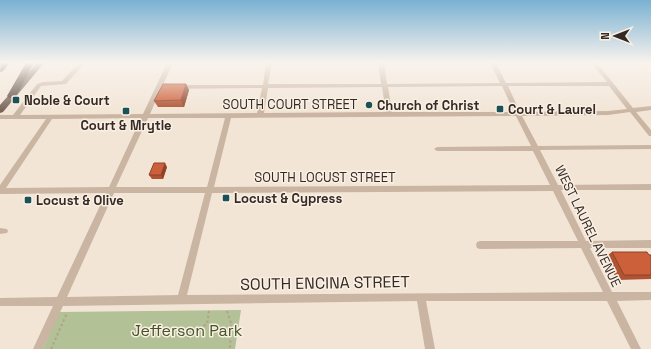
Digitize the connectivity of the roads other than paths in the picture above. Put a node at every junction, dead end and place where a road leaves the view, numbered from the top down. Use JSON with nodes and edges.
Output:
{"nodes":[{"id":1,"x":21,"y":79,"type":"edge"},
{"id":2,"x":27,"y":79,"type":"edge"},
{"id":3,"x":67,"y":79,"type":"edge"},
{"id":4,"x":162,"y":79,"type":"edge"},
{"id":5,"x":266,"y":79,"type":"edge"},
{"id":6,"x":384,"y":79,"type":"edge"},
{"id":7,"x":501,"y":79,"type":"edge"},
{"id":8,"x":608,"y":79,"type":"edge"},
{"id":9,"x":612,"y":84,"type":"junction"},
{"id":10,"x":504,"y":85,"type":"junction"},
{"id":11,"x":158,"y":87,"type":"junction"},
{"id":12,"x":265,"y":87,"type":"junction"},
{"id":13,"x":385,"y":87,"type":"junction"},
{"id":14,"x":12,"y":96,"type":"junction"},
{"id":15,"x":651,"y":108,"type":"edge"},
{"id":16,"x":0,"y":110,"type":"edge"},
{"id":17,"x":632,"y":110,"type":"junction"},
{"id":18,"x":518,"y":114,"type":"junction"},
{"id":19,"x":389,"y":115,"type":"junction"},
{"id":20,"x":228,"y":116,"type":"junction"},
{"id":21,"x":260,"y":116,"type":"junction"},
{"id":22,"x":0,"y":117,"type":"edge"},
{"id":23,"x":15,"y":117,"type":"junction"},
{"id":24,"x":144,"y":117,"type":"junction"},
{"id":25,"x":50,"y":118,"type":"junction"},
{"id":26,"x":651,"y":134,"type":"edge"},
{"id":27,"x":651,"y":147,"type":"edge"},
{"id":28,"x":536,"y":148,"type":"junction"},
{"id":29,"x":437,"y":149,"type":"dead end"},
{"id":30,"x":555,"y":187,"type":"junction"},
{"id":31,"x":651,"y":187,"type":"edge"},
{"id":32,"x":209,"y":190,"type":"junction"},
{"id":33,"x":0,"y":191,"type":"edge"},
{"id":34,"x":110,"y":191,"type":"junction"},
{"id":35,"x":651,"y":244,"type":"edge"},
{"id":36,"x":480,"y":245,"type":"dead end"},
{"id":37,"x":583,"y":245,"type":"junction"},
{"id":38,"x":651,"y":296,"type":"edge"},
{"id":39,"x":421,"y":297,"type":"junction"},
{"id":40,"x":609,"y":297,"type":"junction"},
{"id":41,"x":182,"y":299,"type":"junction"},
{"id":42,"x":61,"y":300,"type":"junction"},
{"id":43,"x":0,"y":302,"type":"edge"},
{"id":44,"x":38,"y":349,"type":"edge"},
{"id":45,"x":430,"y":349,"type":"edge"},
{"id":46,"x":636,"y":349,"type":"edge"}],
"edges":[{"from":1,"to":14,"type":"highway"},
{"from":2,"to":14,"type":"main road"},
{"from":3,"to":23,"type":"street"},
{"from":4,"to":11,"type":"street"},
{"from":5,"to":12,"type":"street"},
{"from":6,"to":13,"type":"street"},
{"from":7,"to":10,"type":"street","name":"WEST LAUREL AVENUE"},
{"from":8,"to":9,"type":"street"},
{"from":9,"to":10,"type":"street"},
{"from":9,"to":17,"type":"street"},
{"from":10,"to":13,"type":"street"},
{"from":10,"to":18,"type":"street","name":"WEST LAUREL AVENUE"},
{"from":11,"to":12,"type":"street"},
{"from":11,"to":24,"type":"street"},
{"from":12,"to":13,"type":"street"},
{"from":12,"to":21,"type":"street"},
{"from":13,"to":19,"type":"street"},
{"from":14,"to":16,"type":"main road"},
{"from":15,"to":17,"type":"street","name":"SOUTH COURT STREET"},
{"from":17,"to":18,"type":"street","name":"SOUTH COURT STREET"},
{"from":17,"to":26,"type":"street"},
{"from":18,"to":19,"type":"street","name":"SOUTH COURT STREET"},
{"from":18,"to":28,"type":"street","name":"WEST LAUREL AVENUE"},
{"from":19,"to":21,"type":"street","name":"SOUTH COURT STREET"},
{"from":20,"to":21,"type":"street","name":"SOUTH COURT STREET"},
{"from":20,"to":24,"type":"street","name":"SOUTH COURT STREET"},
{"from":20,"to":32,"type":"street"},
{"from":22,"to":23,"type":"street","name":"SOUTH COURT STREET"},
{"from":23,"to":25,"type":"street","name":"SOUTH COURT STREET"},
{"from":24,"to":25,"type":"street","name":"SOUTH COURT STREET"},
{"from":24,"to":34,"type":"street"},
{"from":25,"to":33,"type":"street"},
{"from":27,"to":28,"type":"street"},
{"from":28,"to":29,"type":"street"},
{"from":28,"to":30,"type":"street","name":"WEST LAUREL AVENUE"},
{"from":30,"to":31,"type":"street","name":"SOUTH LOCUST STREET"},
{"from":30,"to":32,"type":"street","name":"SOUTH LOCUST STREET"},
{"from":30,"to":37,"type":"street","name":"WEST LAUREL AVENUE"},
{"from":32,"to":34,"type":"street","name":"SOUTH LOCUST STREET"},
{"from":32,"to":41,"type":"street"},
{"from":33,"to":34,"type":"street","name":"SOUTH LOCUST STREET"},
{"from":34,"to":42,"type":"street"},
{"from":35,"to":37,"type":"street"},
{"from":36,"to":37,"type":"street"},
{"from":37,"to":40,"type":"street","name":"WEST LAUREL AVENUE"},
{"from":38,"to":40,"type":"street","name":"SOUTH ENCINA STREET"},
{"from":39,"to":40,"type":"street","name":"SOUTH ENCINA STREET"},
{"from":39,"to":41,"type":"street","name":"SOUTH ENCINA STREET"},
{"from":39,"to":45,"type":"street"},
{"from":40,"to":46,"type":"street","name":"WEST LAUREL AVENUE"},
{"from":41,"to":42,"type":"street","name":"SOUTH ENCINA STREET"},
{"from":42,"to":43,"type":"street","name":"SOUTH ENCINA STREET"},
{"from":42,"to":44,"type":"street"}]}
